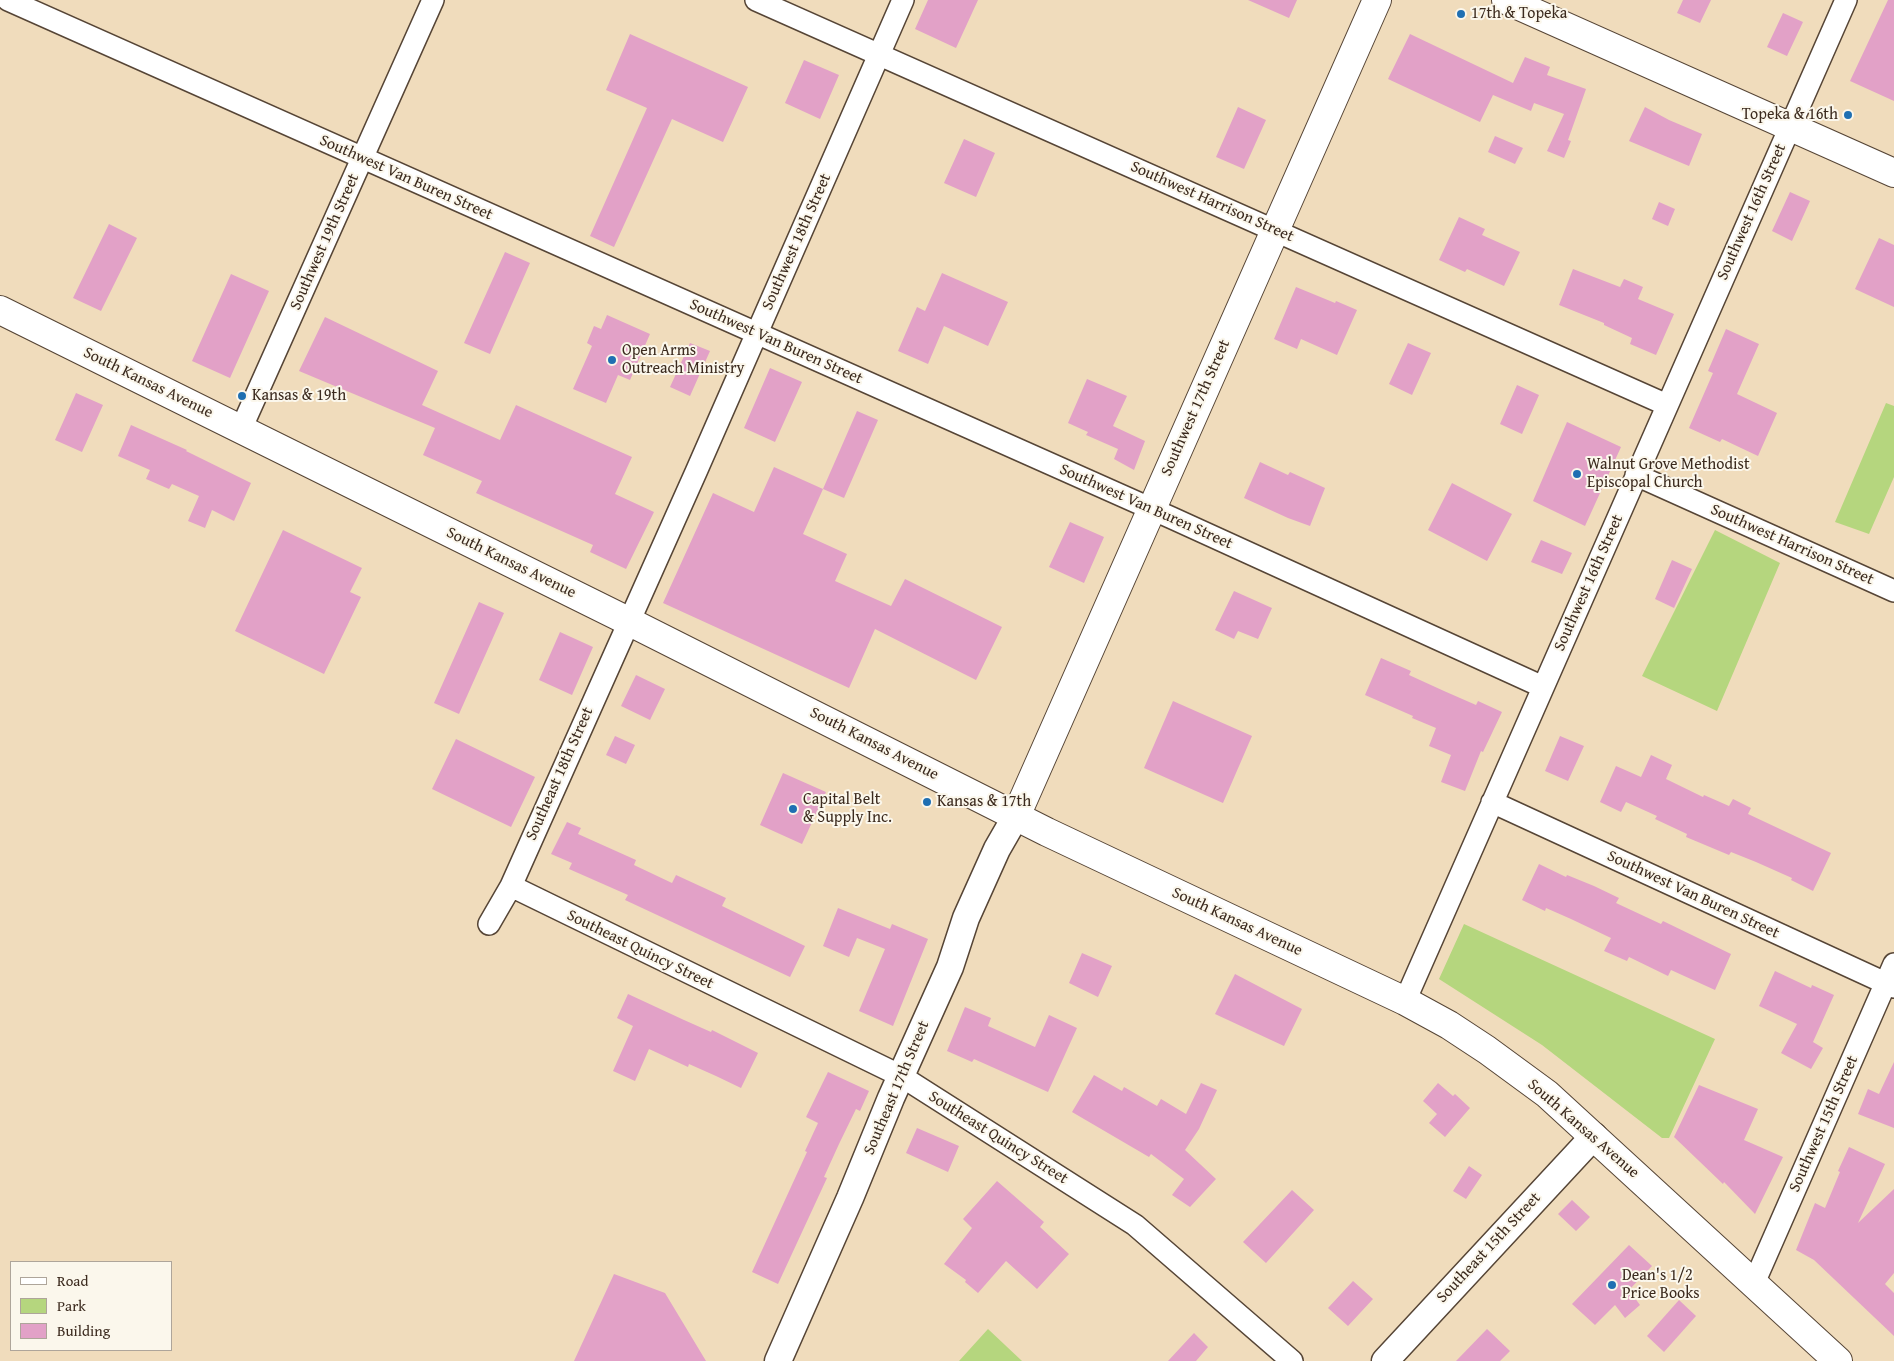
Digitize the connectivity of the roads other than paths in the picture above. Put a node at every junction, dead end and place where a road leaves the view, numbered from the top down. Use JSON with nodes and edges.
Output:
{"nodes":[{"id":1,"x":8,"y":0,"type":"edge"},
{"id":2,"x":433,"y":0,"type":"edge"},
{"id":3,"x":756,"y":0,"type":"edge"},
{"id":4,"x":903,"y":0,"type":"edge"},
{"id":5,"x":1377,"y":0,"type":"edge"},
{"id":6,"x":1506,"y":0,"type":"edge"},
{"id":7,"x":1846,"y":0,"type":"edge"},
{"id":8,"x":879,"y":54,"type":"junction"},
{"id":9,"x":1790,"y":127,"type":"junction"},
{"id":10,"x":362,"y":158,"type":"junction"},
{"id":11,"x":1894,"y":173,"type":"edge"},
{"id":12,"x":1275,"y":230,"type":"junction"},
{"id":13,"x":0,"y":310,"type":"edge"},
{"id":14,"x":757,"y":333,"type":"junction"},
{"id":15,"x":1668,"y":405,"type":"junction"},
{"id":16,"x":241,"y":429,"type":"junction"},
{"id":17,"x":1636,"y":475,"type":"junction"},
{"id":18,"x":1151,"y":509,"type":"junction"},
{"id":19,"x":1894,"y":591,"type":"edge"},
{"id":20,"x":628,"y":621,"type":"junction"},
{"id":21,"x":1543,"y":687,"type":"junction"},
{"id":22,"x":1492,"y":802,"type":"junction"},
{"id":23,"x":1016,"y":816,"type":"junction"},
{"id":24,"x":511,"y":886,"type":"junction"},
{"id":25,"x":489,"y":924,"type":"dead end"},
{"id":26,"x":1894,"y":964,"type":"edge"},
{"id":27,"x":1890,"y":985,"type":"edge"},
{"id":28,"x":1405,"y":1001,"type":"junction"},
{"id":29,"x":901,"y":1076,"type":"junction"},
{"id":30,"x":1594,"y":1136,"type":"junction"},
{"id":31,"x":1754,"y":1283,"type":"junction"},
{"id":32,"x":780,"y":1360,"type":"edge"},
{"id":33,"x":1292,"y":1361,"type":"edge"},
{"id":34,"x":1385,"y":1361,"type":"edge"},
{"id":35,"x":1838,"y":1361,"type":"edge"}],
"edges":[{"from":1,"to":10,"type":"street","name":"Southwest Van Buren Street"},
{"from":2,"to":10,"type":"street","name":"Southwest 19th Street"},
{"from":3,"to":8,"type":"street","name":"Southwest Harrison Street"},
{"from":4,"to":8,"type":"street","name":"Southwest 18th Street"},
{"from":5,"to":12,"type":"main road","name":"Southwest 17th Street"},
{"from":6,"to":9,"type":"main road"},
{"from":7,"to":9,"type":"street","name":"Southwest 16th Street"},
{"from":8,"to":12,"type":"street","name":"Southwest Harrison Street"},
{"from":8,"to":14,"type":"street","name":"Southwest 18th Street"},
{"from":9,"to":11,"type":"main road"},
{"from":9,"to":15,"type":"street","name":"Southwest 16th Street"},
{"from":10,"to":14,"type":"street","name":"Southwest Van Buren Street"},
{"from":10,"to":16,"type":"street","name":"Southwest 19th Street"},
{"from":12,"to":15,"type":"street","name":"Southwest Harrison Street"},
{"from":12,"to":18,"type":"main road","name":"Southwest 17th Street"},
{"from":13,"to":16,"type":"main road","name":"South Kansas Avenue"},
{"from":14,"to":18,"type":"street","name":"Southwest Van Buren Street"},
{"from":14,"to":20,"type":"street","name":"Southwest 18th Street"},
{"from":15,"to":17,"type":"street","name":"Southwest 16th Street"},
{"from":16,"to":20,"type":"main road","name":"South Kansas Avenue"},
{"from":17,"to":19,"type":"street","name":"Southwest Harrison Street"},
{"from":17,"to":21,"type":"street","name":"Southwest 16th Street"},
{"from":18,"to":21,"type":"street","name":"Southwest Van Buren Street"},
{"from":18,"to":23,"type":"main road","name":"Southwest 17th Street"},
{"from":20,"to":23,"type":"main road","name":"South Kansas Avenue"},
{"from":20,"to":24,"type":"street","name":"Southeast 18th Street"},
{"from":21,"to":22,"type":"street","name":"Southwest 16th Street"},
{"from":22,"to":27,"type":"street","name":"Southwest Van Buren Street"},
{"from":22,"to":28,"type":"street","name":"Southwest 16th Street"},
{"from":23,"to":28,"type":"main road","name":"South Kansas Avenue"},
{"from":23,"to":29,"type":"street","name":"Southeast 17th Street"},
{"from":24,"to":25,"type":"street","name":"Southeast 18th Street"},
{"from":24,"to":29,"type":"street","name":"Southeast Quincy Street"},
{"from":26,"to":27,"type":"street","name":"Southwest 15th Street"},
{"from":27,"to":31,"type":"street","name":"Southwest 15th Street"},
{"from":28,"to":30,"type":"main road","name":"South Kansas Avenue"},
{"from":29,"to":32,"type":"street","name":"Southeast 17th Street"},
{"from":29,"to":33,"type":"street","name":"Southeast Quincy Street"},
{"from":30,"to":31,"type":"main road","name":"South Kansas Avenue"},
{"from":30,"to":34,"type":"street","name":"Southeast 15th Street"},
{"from":31,"to":35,"type":"main road","name":"South Kansas Avenue"}]}
